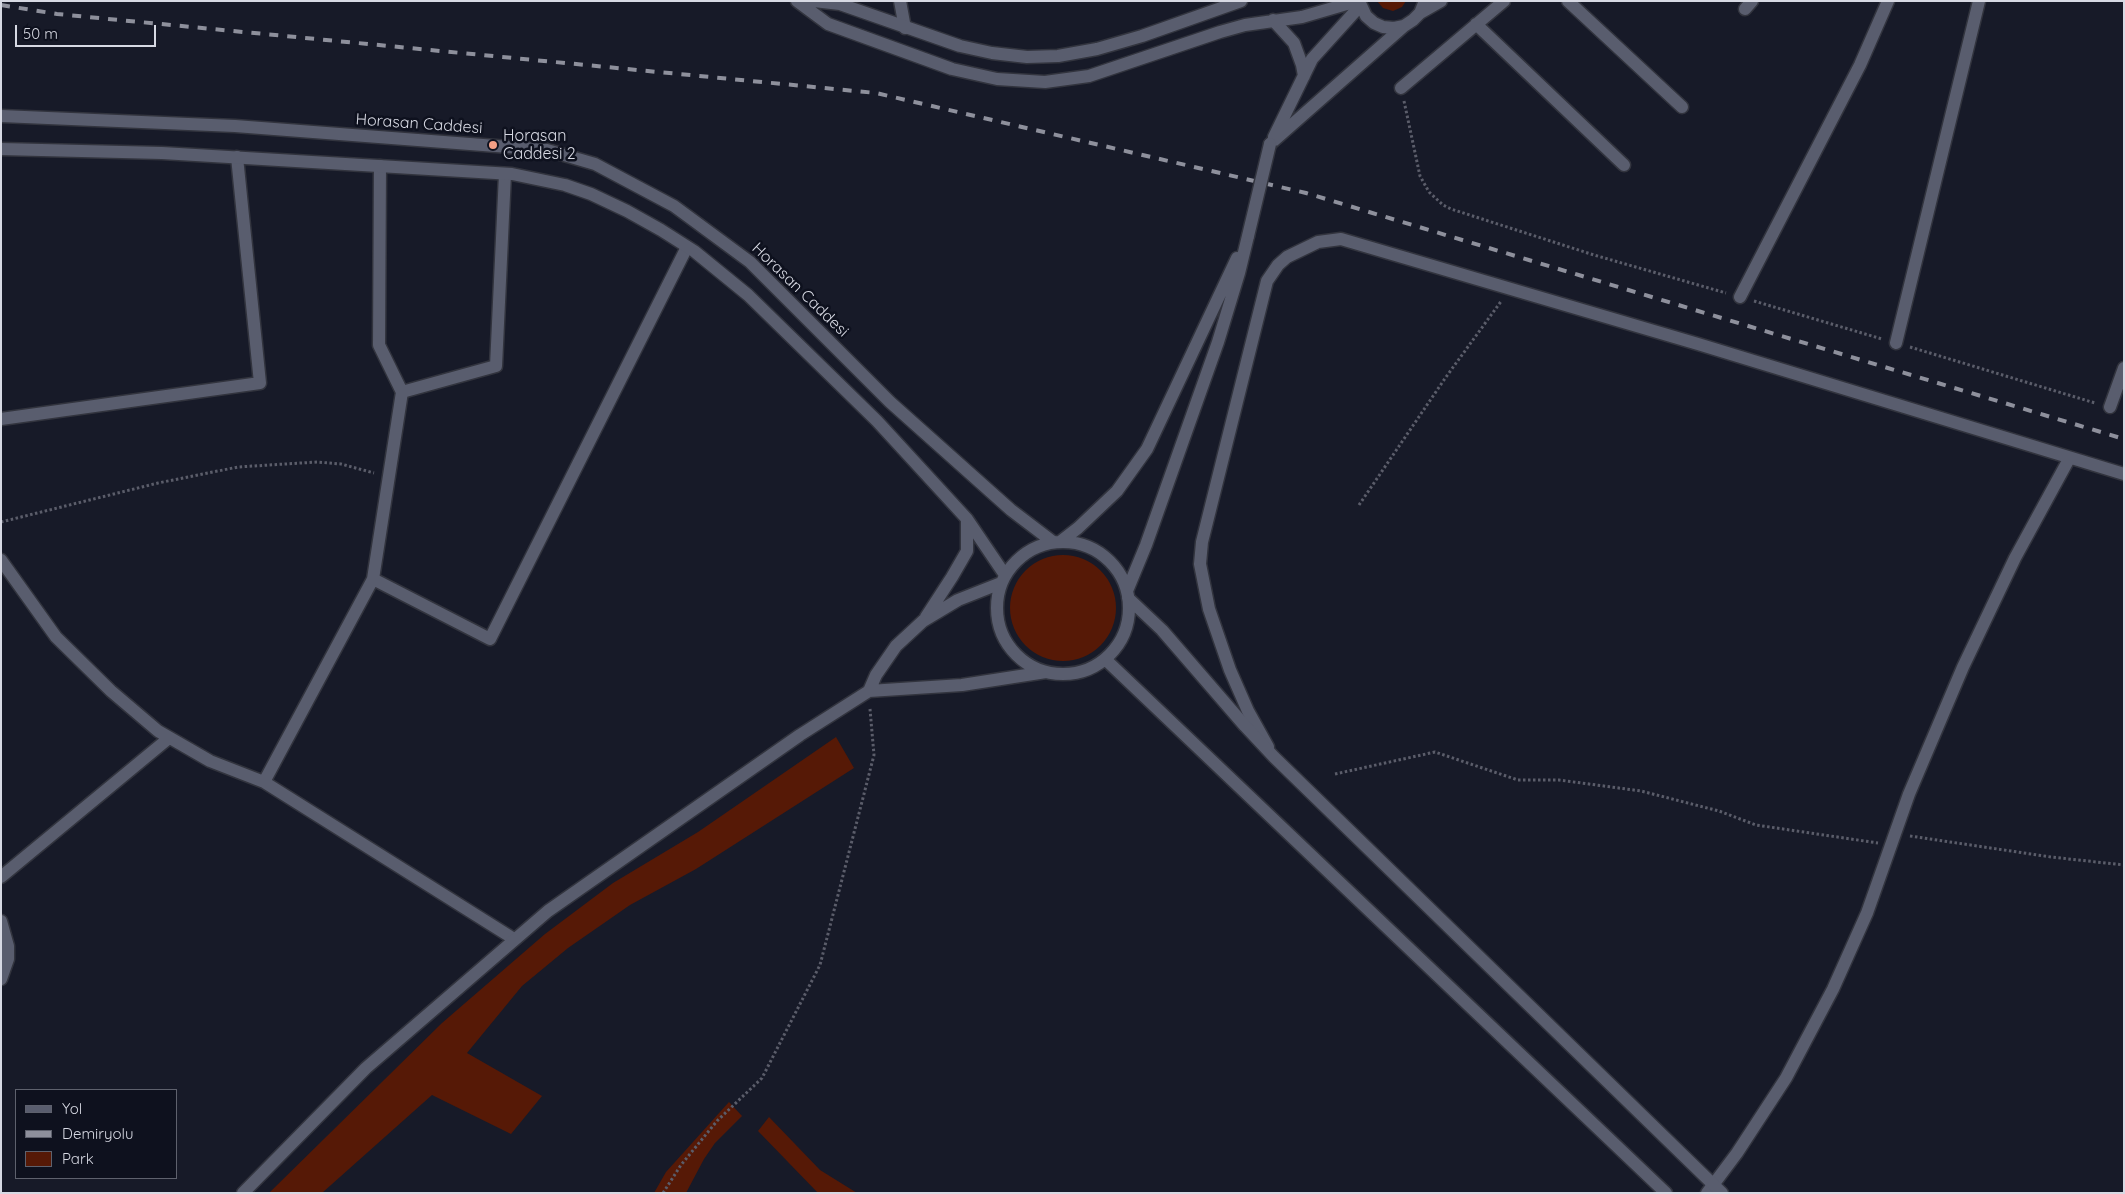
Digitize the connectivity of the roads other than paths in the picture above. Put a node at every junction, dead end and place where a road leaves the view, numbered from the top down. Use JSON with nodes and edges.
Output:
{"nodes":[{"id":1,"x":796,"y":1,"type":"edge"},
{"id":2,"x":814,"y":1,"type":"edge"},
{"id":3,"x":900,"y":1,"type":"edge"},
{"id":4,"x":1241,"y":1,"type":"edge"},
{"id":5,"x":1441,"y":1,"type":"edge"},
{"id":6,"x":1504,"y":1,"type":"edge"},
{"id":7,"x":1568,"y":1,"type":"edge"},
{"id":8,"x":1888,"y":1,"type":"edge"},
{"id":9,"x":1979,"y":1,"type":"edge"},
{"id":10,"x":1359,"y":3,"type":"edge"},
{"id":11,"x":1422,"y":7,"type":"edge"},
{"id":12,"x":1273,"y":20,"type":"junction"},
{"id":13,"x":1476,"y":24,"type":"junction"},
{"id":14,"x":1404,"y":26,"type":"junction"},
{"id":15,"x":905,"y":28,"type":"junction"},
{"id":16,"x":1304,"y":76,"type":"junction"},
{"id":17,"x":1401,"y":88,"type":"dead end"},
{"id":18,"x":1682,"y":106,"type":"dead end"},
{"id":19,"x":1,"y":116,"type":"edge"},
{"id":20,"x":1270,"y":144,"type":"junction"},
{"id":21,"x":1,"y":149,"type":"edge"},
{"id":22,"x":237,"y":157,"type":"junction"},
{"id":23,"x":1624,"y":165,"type":"dead end"},
{"id":24,"x":380,"y":166,"type":"junction"},
{"id":25,"x":505,"y":174,"type":"junction"},
{"id":26,"x":1248,"y":236,"type":"junction"},
{"id":27,"x":687,"y":247,"type":"junction"},
{"id":28,"x":1740,"y":297,"type":"dead end"},
{"id":29,"x":1896,"y":343,"type":"dead end"},
{"id":30,"x":2124,"y":368,"type":"edge"},
{"id":31,"x":402,"y":392,"type":"junction"},
{"id":32,"x":2110,"y":407,"type":"dead end"},
{"id":33,"x":1,"y":419,"type":"edge"},
{"id":34,"x":2069,"y":459,"type":"junction"},
{"id":35,"x":2124,"y":474,"type":"edge"},
{"id":36,"x":968,"y":519,"type":"junction"},
{"id":37,"x":1057,"y":542,"type":"junction"},
{"id":38,"x":1,"y":560,"type":"edge"},
{"id":39,"x":373,"y":579,"type":"junction"},
{"id":40,"x":1003,"y":579,"type":"junction"},
{"id":41,"x":1128,"y":594,"type":"junction"},
{"id":42,"x":923,"y":621,"type":"junction"},
{"id":43,"x":1105,"y":659,"type":"junction"},
{"id":44,"x":1046,"y":672,"type":"junction"},
{"id":45,"x":869,"y":691,"type":"junction"},
{"id":46,"x":169,"y":738,"type":"junction"},
{"id":47,"x":1274,"y":758,"type":"junction"},
{"id":48,"x":264,"y":782,"type":"junction"},
{"id":49,"x":1,"y":877,"type":"edge"},
{"id":50,"x":1,"y":921,"type":"edge"},
{"id":51,"x":514,"y":939,"type":"junction"},
{"id":52,"x":1,"y":979,"type":"edge"},
{"id":53,"x":1714,"y":1190,"type":"edge"},
{"id":54,"x":243,"y":1193,"type":"edge"},
{"id":55,"x":1666,"y":1193,"type":"edge"}],
"edges":[{"from":1,"to":12,"type":"street"},
{"from":2,"to":15,"type":"street"},
{"from":3,"to":15,"type":"street"},
{"from":4,"to":15,"type":"street"},
{"from":5,"to":11,"type":"street"},
{"from":6,"to":13,"type":"street"},
{"from":7,"to":18,"type":"street"},
{"from":8,"to":28,"type":"street"},
{"from":9,"to":29,"type":"street"},
{"from":10,"to":12,"type":"street"},
{"from":10,"to":14,"type":"street"},
{"from":10,"to":16,"type":"street"},
{"from":11,"to":14,"type":"street"},
{"from":12,"to":16,"type":"street"},
{"from":13,"to":17,"type":"street"},
{"from":13,"to":23,"type":"street"},
{"from":14,"to":20,"type":"street"},
{"from":16,"to":20,"type":"street"},
{"from":19,"to":37,"type":"street","name":"Horasan Caddesi"},
{"from":20,"to":26,"type":"street","bridge":true},
{"from":21,"to":22,"type":"street"},
{"from":22,"to":24,"type":"street"},
{"from":22,"to":33,"type":"street"},
{"from":24,"to":25,"type":"street"},
{"from":24,"to":31,"type":"street"},
{"from":25,"to":27,"type":"street"},
{"from":25,"to":31,"type":"street"},
{"from":26,"to":37,"type":"street"},
{"from":26,"to":41,"type":"street"},
{"from":27,"to":36,"type":"street"},
{"from":27,"to":39,"type":"street"},
{"from":30,"to":32,"type":"street"},
{"from":31,"to":39,"type":"street"},
{"from":34,"to":35,"type":"street"},
{"from":34,"to":47,"type":"street"},
{"from":34,"to":53,"type":"street"},
{"from":36,"to":40,"type":"street"},
{"from":36,"to":42,"type":"street"},
{"from":37,"to":40,"type":"street"},
{"from":37,"to":41,"type":"street"},
{"from":38,"to":46,"type":"street"},
{"from":39,"to":48,"type":"street"},
{"from":40,"to":42,"type":"street"},
{"from":40,"to":44,"type":"street"},
{"from":41,"to":43,"type":"street"},
{"from":41,"to":47,"type":"street"},
{"from":42,"to":45,"type":"street"},
{"from":43,"to":44,"type":"street"},
{"from":43,"to":55,"type":"street"},
{"from":44,"to":45,"type":"street"},
{"from":45,"to":51,"type":"street"},
{"from":46,"to":48,"type":"street"},
{"from":46,"to":49,"type":"street"},
{"from":47,"to":53,"type":"street"},
{"from":48,"to":51,"type":"street"},
{"from":50,"to":52,"type":"street"},
{"from":51,"to":54,"type":"street"}]}
